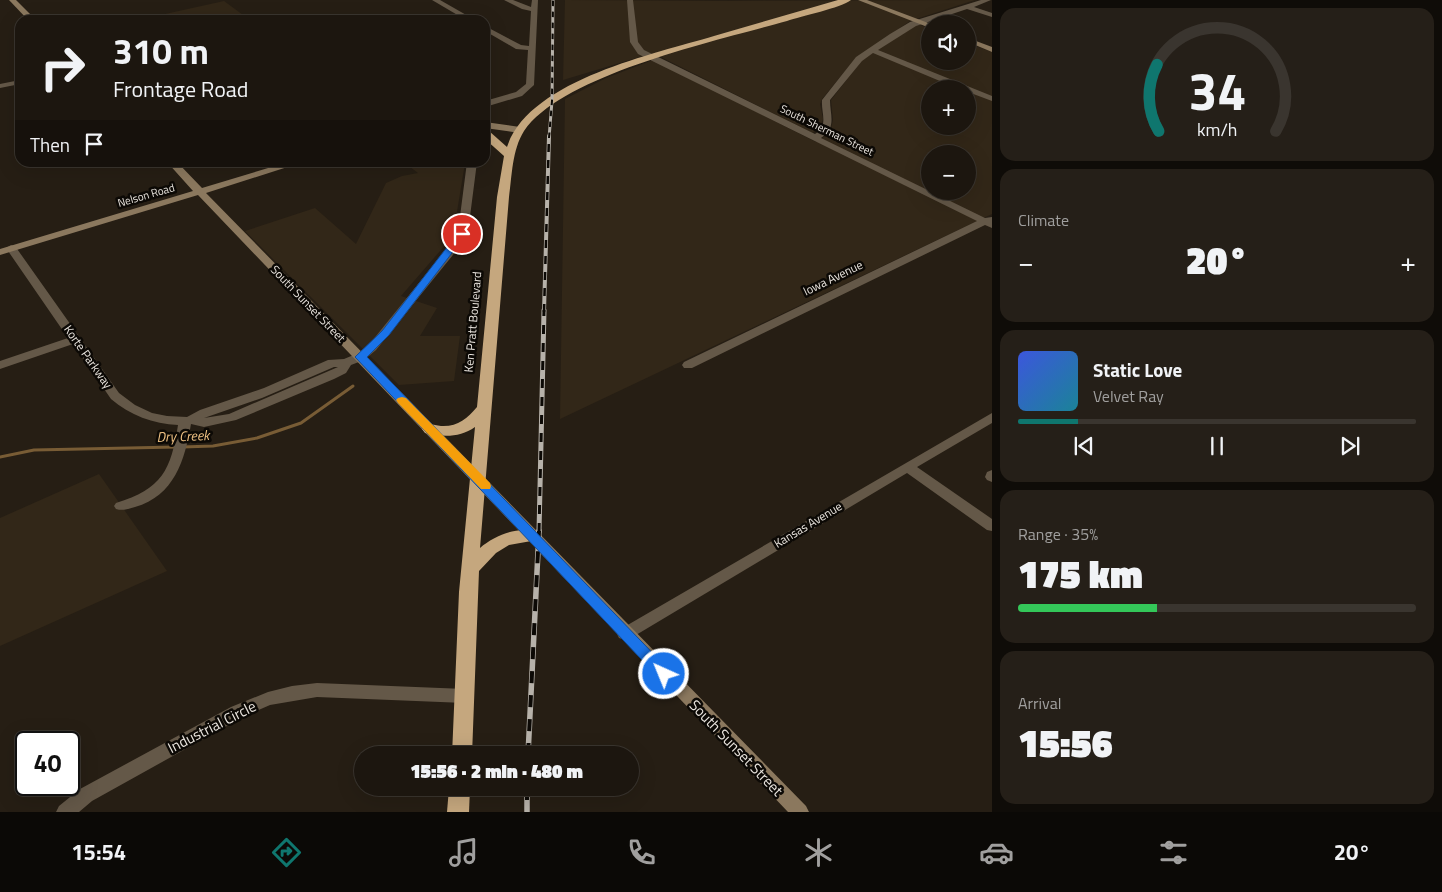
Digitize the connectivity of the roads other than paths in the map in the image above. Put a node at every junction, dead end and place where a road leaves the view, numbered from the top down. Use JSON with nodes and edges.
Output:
{"nodes":[{"id":1,"x":12,"y":0,"type":"edge"},
{"id":2,"x":435,"y":0,"type":"edge"},
{"id":3,"x":507,"y":0,"type":"edge"},
{"id":4,"x":535,"y":0,"type":"edge"},
{"id":5,"x":630,"y":0,"type":"edge"},
{"id":6,"x":847,"y":0,"type":"edge"},
{"id":7,"x":861,"y":0,"type":"edge"},
{"id":8,"x":988,"y":0,"type":"edge"},
{"id":9,"x":968,"y":7,"type":"junction"},
{"id":10,"x":534,"y":9,"type":"junction"},
{"id":11,"x":27,"y":15,"type":"edge"},
{"id":12,"x":462,"y":15,"type":"edge"},
{"id":13,"x":992,"y":15,"type":"edge"},
{"id":14,"x":919,"y":22,"type":"junction"},
{"id":15,"x":490,"y":31,"type":"edge"},
{"id":16,"x":976,"y":43,"type":"edge"},
{"id":17,"x":532,"y":48,"type":"junction"},
{"id":18,"x":872,"y":50,"type":"junction"},
{"id":19,"x":992,"y":50,"type":"edge"},
{"id":20,"x":652,"y":57,"type":"junction"},
{"id":21,"x":945,"y":80,"type":"edge"},
{"id":22,"x":15,"y":83,"type":"edge"},
{"id":23,"x":0,"y":86,"type":"edge"},
{"id":24,"x":976,"y":93,"type":"edge"},
{"id":25,"x":992,"y":99,"type":"edge"},
{"id":26,"x":490,"y":102,"type":"edge"},
{"id":27,"x":490,"y":127,"type":"edge"},
{"id":28,"x":520,"y":130,"type":"junction"},
{"id":29,"x":490,"y":131,"type":"edge"},
{"id":30,"x":816,"y":137,"type":"junction"},
{"id":31,"x":509,"y":155,"type":"junction"},
{"id":32,"x":176,"y":167,"type":"edge"},
{"id":33,"x":282,"y":167,"type":"edge"},
{"id":34,"x":471,"y":167,"type":"edge"},
{"id":35,"x":200,"y":192,"type":"junction"},
{"id":36,"x":990,"y":221,"type":"edge"},
{"id":37,"x":6,"y":250,"type":"edge"},
{"id":38,"x":76,"y":339,"type":"junction"},
{"id":39,"x":360,"y":357,"type":"junction"},
{"id":40,"x":0,"y":365,"type":"edge"},
{"id":41,"x":688,"y":365,"type":"dead end"},
{"id":42,"x":485,"y":408,"type":"junction"},
{"id":43,"x":992,"y":417,"type":"edge"},
{"id":44,"x":190,"y":420,"type":"junction"},
{"id":45,"x":430,"y":429,"type":"junction"},
{"id":46,"x":906,"y":467,"type":"junction"},
{"id":47,"x":477,"y":478,"type":"junction"},
{"id":48,"x":121,"y":506,"type":"dead end"},
{"id":49,"x":992,"y":526,"type":"edge"},
{"id":50,"x":531,"y":536,"type":"junction"},
{"id":51,"x":549,"y":554,"type":"dead end"},
{"id":52,"x":470,"y":569,"type":"junction"},
{"id":53,"x":590,"y":597,"type":"junction"},
{"id":54,"x":625,"y":634,"type":"junction"},
{"id":55,"x":465,"y":696,"type":"junction"},
{"id":56,"x":462,"y":746,"type":"edge"},
{"id":57,"x":459,"y":796,"type":"edge"},
{"id":58,"x":65,"y":812,"type":"edge"},
{"id":59,"x":458,"y":812,"type":"edge"},
{"id":60,"x":800,"y":812,"type":"edge"}],
"edges":[{"from":1,"to":11,"type":"street"},
{"from":2,"to":12,"type":"street"},
{"from":3,"to":10,"type":"street"},
{"from":4,"to":10,"type":"street"},
{"from":5,"to":20,"type":"street","name":"South Sherman Street"},
{"from":6,"to":20,"type":"highway","name":"Ken Pratt Boulevard"},
{"from":7,"to":14,"type":"street"},
{"from":8,"to":9,"type":"street"},
{"from":9,"to":13,"type":"street"},
{"from":9,"to":14,"type":"street"},
{"from":10,"to":17,"type":"street"},
{"from":14,"to":18,"type":"street"},
{"from":15,"to":17,"type":"street"},
{"from":16,"to":19,"type":"street"},
{"from":17,"to":26,"type":"street"},
{"from":18,"to":21,"type":"street"},
{"from":18,"to":30,"type":"street"},
{"from":20,"to":28,"type":"highway","name":"Ken Pratt Boulevard"},
{"from":20,"to":30,"type":"street","name":"South Sherman Street"},
{"from":22,"to":23,"type":"street"},
{"from":24,"to":25,"type":"street"},
{"from":27,"to":28,"type":"street"},
{"from":28,"to":31,"type":"highway","name":"Ken Pratt Boulevard"},
{"from":29,"to":31,"type":"highway"},
{"from":30,"to":36,"type":"street","name":"South Sherman Street"},
{"from":31,"to":42,"type":"highway","name":"Ken Pratt Boulevard"},
{"from":32,"to":35,"type":"street","name":"South Sunset Street"},
{"from":33,"to":35,"type":"street","name":"Nelson Road"},
{"from":34,"to":39,"type":"street","name":"Korte Parkway"},
{"from":35,"to":37,"type":"street","name":"Nelson Road"},
{"from":35,"to":39,"type":"street","name":"South Sunset Street"},
{"from":36,"to":41,"type":"street","name":"Iowa Avenue"},
{"from":37,"to":38,"type":"street","name":"Korte Parkway"},
{"from":38,"to":40,"type":"street"},
{"from":38,"to":44,"type":"street","name":"Korte Parkway"},
{"from":39,"to":44,"type":"street","name":"Korte Parkway"},
{"from":39,"to":45,"type":"street","name":"South Sunset Street"},
{"from":42,"to":45,"type":"highway"},
{"from":42,"to":47,"type":"highway","name":"Ken Pratt Boulevard"},
{"from":43,"to":46,"type":"street","name":"Kansas Avenue"},
{"from":44,"to":48,"type":"street"},
{"from":45,"to":47,"type":"street","name":"South Sunset Street"},
{"from":46,"to":49,"type":"street"},
{"from":46,"to":54,"type":"street","name":"Kansas Avenue"},
{"from":47,"to":50,"type":"street","name":"South Sunset Street"},
{"from":47,"to":52,"type":"highway","name":"Ken Pratt Boulevard"},
{"from":50,"to":52,"type":"highway"},
{"from":50,"to":53,"type":"street","name":"South Sunset Street"},
{"from":51,"to":53,"type":"street","name":"South Sunset Street"},
{"from":52,"to":55,"type":"highway","name":"Ken Pratt Boulevard"},
{"from":53,"to":54,"type":"street","name":"South Sunset Street"},
{"from":54,"to":60,"type":"street","name":"South Sunset Street"},
{"from":55,"to":56,"type":"highway","name":"Ken Pratt Boulevard"},
{"from":55,"to":58,"type":"street","name":"Industrial Circle"},
{"from":57,"to":59,"type":"highway"}]}
